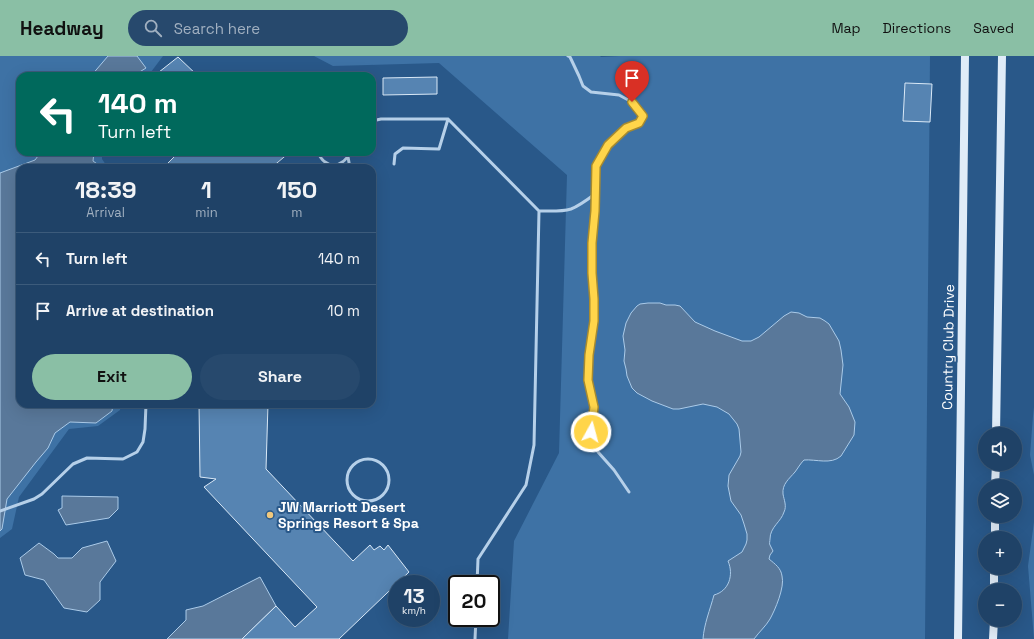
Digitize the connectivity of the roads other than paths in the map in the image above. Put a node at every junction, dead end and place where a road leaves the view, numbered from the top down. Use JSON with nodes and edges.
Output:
{"nodes":[{"id":1,"x":568,"y":56,"type":"edge"},
{"id":2,"x":965,"y":56,"type":"edge"},
{"id":3,"x":1002,"y":56,"type":"edge"},
{"id":4,"x":448,"y":119,"type":"junction"},
{"id":5,"x":376,"y":120,"type":"edge"},
{"id":6,"x":320,"y":156,"type":"edge"},
{"id":7,"x":348,"y":157,"type":"joint"},
{"id":8,"x":328,"y":164,"type":"edge"},
{"id":9,"x":340,"y":164,"type":"edge"},
{"id":10,"x":349,"y":164,"type":"edge"},
{"id":11,"x":394,"y":164,"type":"dead end"},
{"id":12,"x":595,"y":194,"type":"junction"},
{"id":13,"x":539,"y":211,"type":"junction"},
{"id":14,"x":146,"y":408,"type":"edge"},
{"id":15,"x":996,"y":427,"type":"edge"},
{"id":16,"x":629,"y":492,"type":"dead end"},
{"id":17,"x":368,"y":501,"type":"joint"},
{"id":18,"x":0,"y":511,"type":"edge"},
{"id":19,"x":477,"y":575,"type":"edge"},
{"id":20,"x":476,"y":627,"type":"edge"},
{"id":21,"x":994,"y":627,"type":"edge"},
{"id":22,"x":475,"y":639,"type":"edge"},
{"id":23,"x":958,"y":639,"type":"edge"},
{"id":24,"x":993,"y":639,"type":"edge"}],
"edges":[{"from":1,"to":12,"type":"lane"},
{"from":2,"to":23,"type":"main road","name":"Country Club Drive"},
{"from":3,"to":15,"type":"main road"},
{"from":4,"to":5,"type":"lane"},
{"from":4,"to":11,"type":"lane"},
{"from":4,"to":13,"type":"lane"},
{"from":6,"to":8,"type":"lane"},
{"from":7,"to":9,"type":"lane"},
{"from":7,"to":10,"type":"lane"},
{"from":12,"to":13,"type":"lane"},
{"from":12,"to":16,"type":"lane"},
{"from":13,"to":19,"type":"lane"},
{"from":14,"to":18,"type":"lane"},
{"from":17,"to":17,"type":"lane"},
{"from":20,"to":22,"type":"lane"},
{"from":21,"to":24,"type":"main road"}]}
